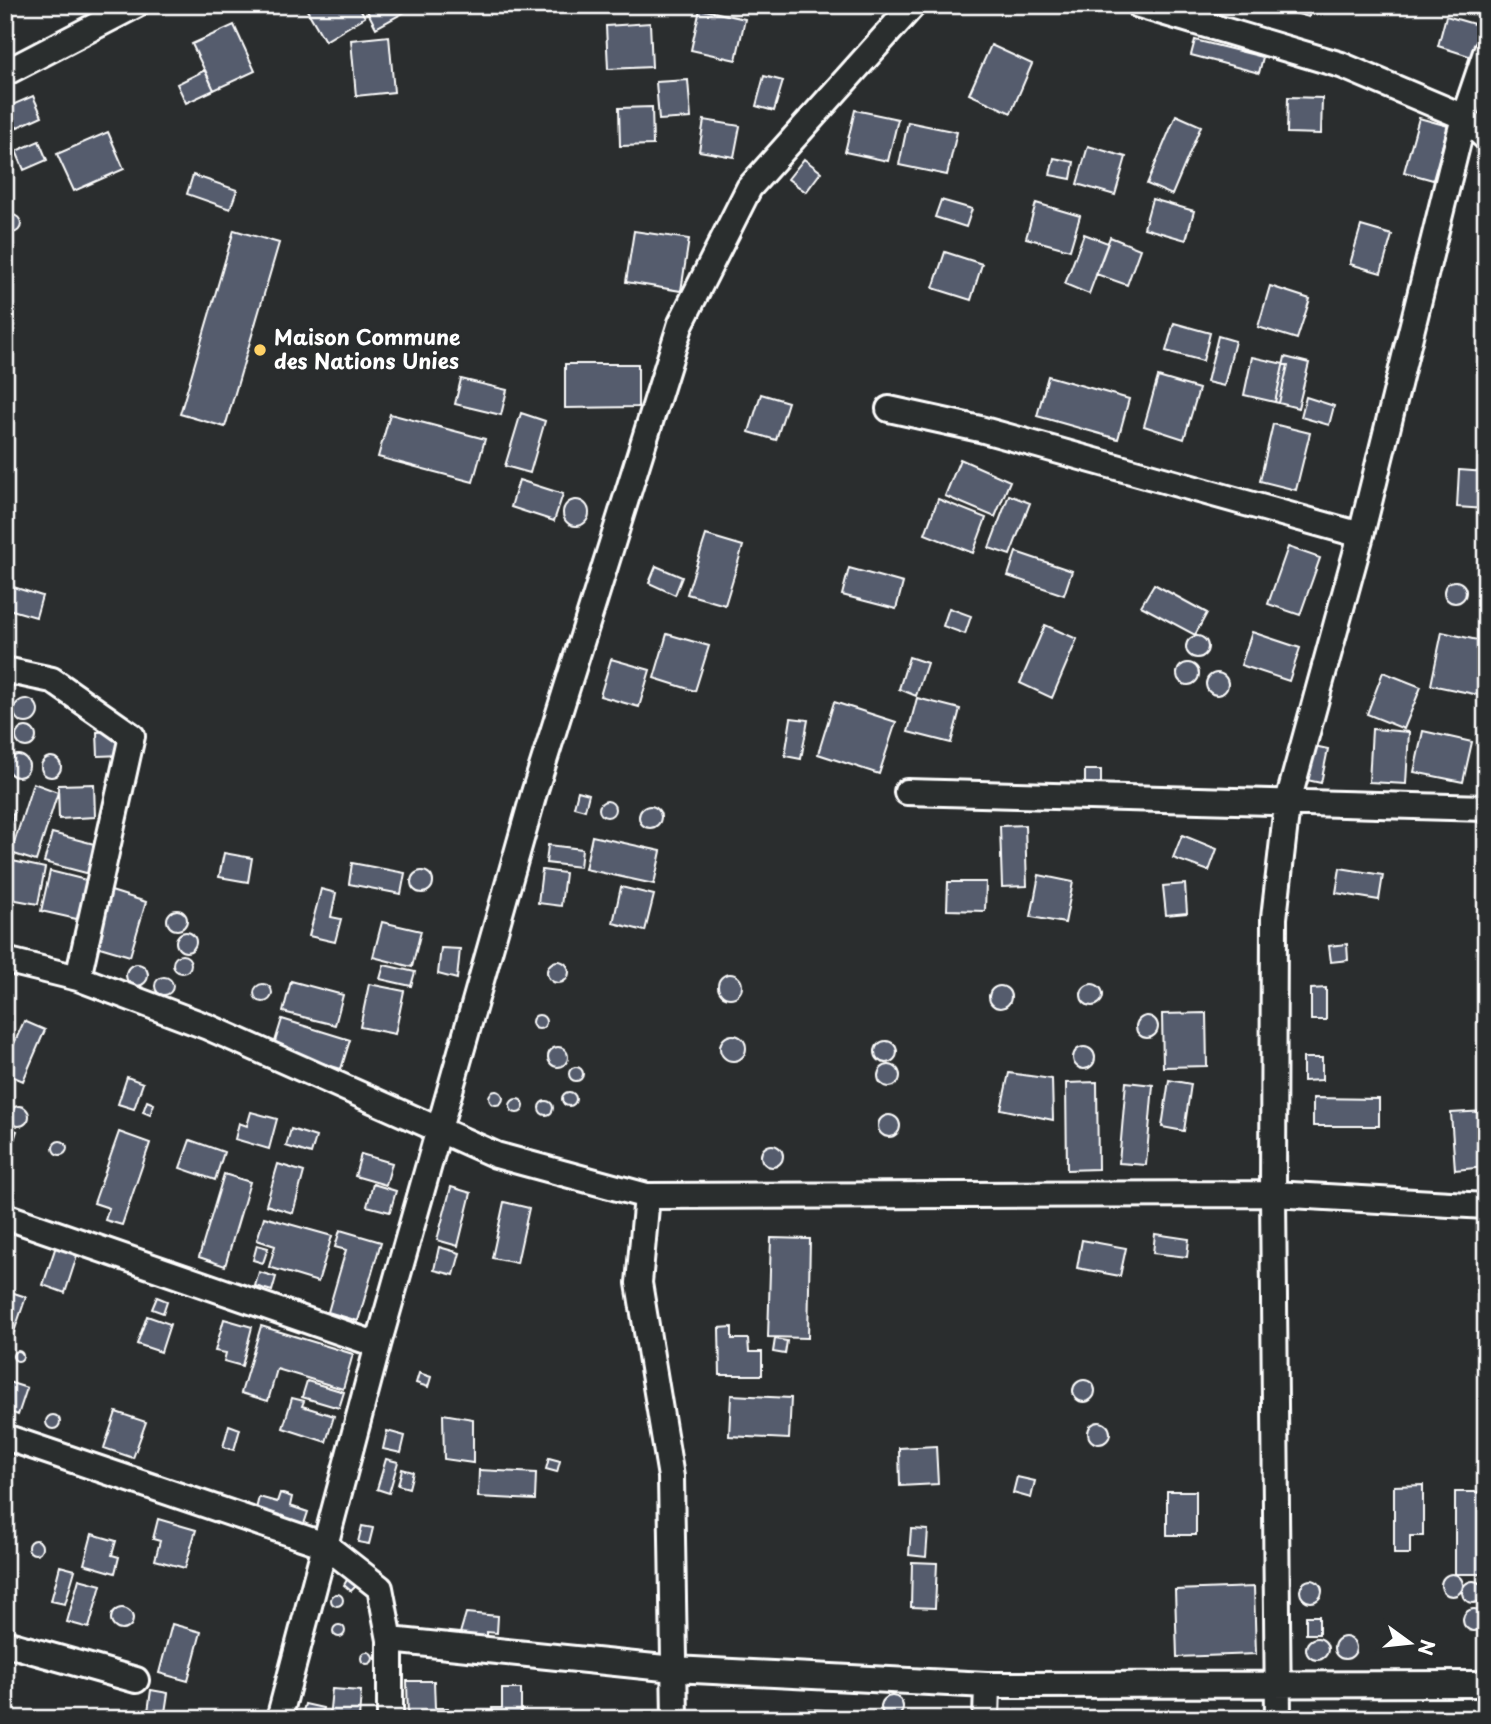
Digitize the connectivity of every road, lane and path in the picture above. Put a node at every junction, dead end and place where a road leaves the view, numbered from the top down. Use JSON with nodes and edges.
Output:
{"nodes":[{"id":1,"x":136,"y":5,"type":"edge"},
{"id":2,"x":913,"y":5,"type":"edge"},
{"id":3,"x":1139,"y":5,"type":"edge"},
{"id":4,"x":1486,"y":52,"type":"edge"},
{"id":5,"x":5,"y":73,"type":"edge"},
{"id":6,"x":1464,"y":117,"type":"junction"},
{"id":7,"x":1486,"y":138,"type":"edge"},
{"id":8,"x":889,"y":410,"type":"dead end"},
{"id":9,"x":1360,"y":535,"type":"junction"},
{"id":10,"x":5,"y":670,"type":"edge"},
{"id":11,"x":907,"y":792,"type":"dead end"},
{"id":12,"x":1287,"y":805,"type":"junction"},
{"id":13,"x":1486,"y":808,"type":"edge"},
{"id":14,"x":5,"y":960,"type":"edge"},
{"id":15,"x":78,"y":978,"type":"junction"},
{"id":16,"x":439,"y":1127,"type":"junction"},
{"id":17,"x":1273,"y":1194,"type":"junction"},
{"id":18,"x":647,"y":1196,"type":"junction"},
{"id":19,"x":1486,"y":1206,"type":"edge"},
{"id":20,"x":5,"y":1216,"type":"edge"},
{"id":21,"x":379,"y":1345,"type":"junction"},
{"id":22,"x":5,"y":1437,"type":"edge"},
{"id":23,"x":325,"y":1545,"type":"junction"},
{"id":24,"x":390,"y":1640,"type":"junction"},
{"id":25,"x":5,"y":1643,"type":"edge"},
{"id":26,"x":674,"y":1669,"type":"junction"},
{"id":27,"x":136,"y":1679,"type":"dead end"},
{"id":28,"x":1486,"y":1684,"type":"edge"},
{"id":29,"x":987,"y":1685,"type":"junction"},
{"id":30,"x":1278,"y":1685,"type":"junction"},
{"id":31,"x":279,"y":1719,"type":"edge"},
{"id":32,"x":390,"y":1719,"type":"edge"},
{"id":33,"x":675,"y":1719,"type":"edge"},
{"id":34,"x":986,"y":1719,"type":"edge"},
{"id":35,"x":1278,"y":1719,"type":"edge"}],
"edges":[{"from":1,"to":5,"type":"street"},
{"from":2,"to":16,"type":"street"},
{"from":3,"to":6,"type":"street"},
{"from":4,"to":6,"type":"street"},
{"from":6,"to":7,"type":"street"},
{"from":6,"to":9,"type":"street"},
{"from":8,"to":9,"type":"street"},
{"from":9,"to":12,"type":"street"},
{"from":10,"to":15,"type":"street"},
{"from":11,"to":12,"type":"street"},
{"from":12,"to":13,"type":"street"},
{"from":12,"to":17,"type":"street"},
{"from":14,"to":15,"type":"street"},
{"from":15,"to":16,"type":"street"},
{"from":16,"to":18,"type":"street"},
{"from":16,"to":21,"type":"street"},
{"from":17,"to":18,"type":"street"},
{"from":17,"to":19,"type":"street"},
{"from":17,"to":30,"type":"street"},
{"from":18,"to":26,"type":"street"},
{"from":20,"to":21,"type":"street"},
{"from":21,"to":23,"type":"street"},
{"from":22,"to":23,"type":"street"},
{"from":23,"to":24,"type":"street"},
{"from":23,"to":31,"type":"street"},
{"from":24,"to":26,"type":"street"},
{"from":24,"to":32,"type":"street"},
{"from":25,"to":27,"type":"street"},
{"from":26,"to":29,"type":"street"},
{"from":26,"to":33,"type":"street"},
{"from":28,"to":30,"type":"street"},
{"from":29,"to":30,"type":"street"},
{"from":29,"to":34,"type":"street"},
{"from":30,"to":35,"type":"street"}]}
